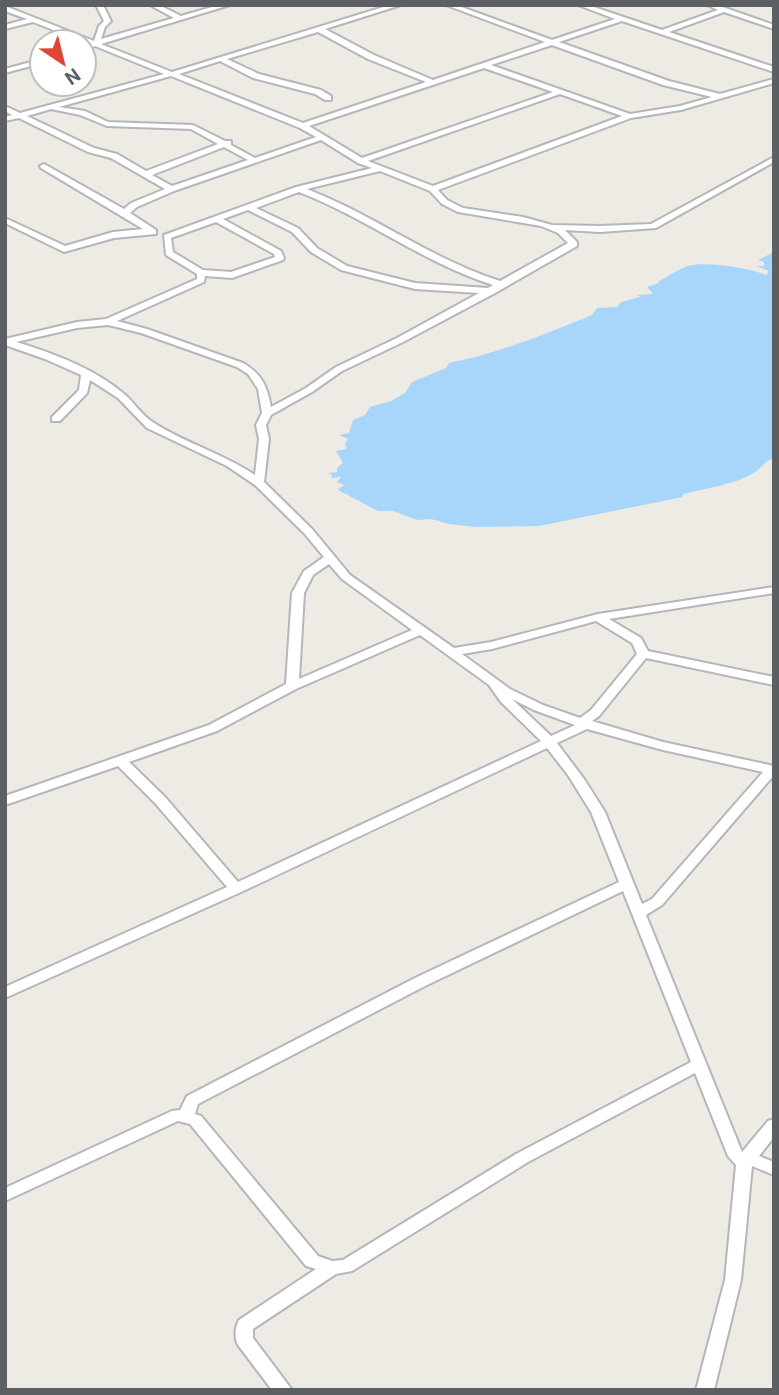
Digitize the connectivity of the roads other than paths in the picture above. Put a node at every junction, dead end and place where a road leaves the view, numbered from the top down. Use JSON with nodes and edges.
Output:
{"nodes":[{"id":1,"x":99,"y":5,"type":"edge"},
{"id":2,"x":153,"y":5,"type":"edge"},
{"id":3,"x":226,"y":5,"type":"edge"},
{"id":4,"x":398,"y":5,"type":"edge"},
{"id":5,"x":449,"y":5,"type":"edge"},
{"id":6,"x":581,"y":5,"type":"edge"},
{"id":7,"x":710,"y":5,"type":"edge"},
{"id":8,"x":5,"y":8,"type":"edge"},
{"id":9,"x":724,"y":10,"type":"junction"},
{"id":10,"x":35,"y":19,"type":"junction"},
{"id":11,"x":181,"y":19,"type":"junction"},
{"id":12,"x":621,"y":19,"type":"junction"},
{"id":13,"x":5,"y":27,"type":"edge"},
{"id":14,"x":774,"y":27,"type":"edge"},
{"id":15,"x":58,"y":28,"type":"edge"},
{"id":16,"x":319,"y":29,"type":"junction"},
{"id":17,"x":660,"y":33,"type":"junction"},
{"id":18,"x":98,"y":40,"type":"edge"},
{"id":19,"x":98,"y":43,"type":"edge"},
{"id":20,"x":98,"y":43,"type":"edge"},
{"id":21,"x":556,"y":43,"type":"junction"},
{"id":22,"x":221,"y":60,"type":"junction"},
{"id":23,"x":28,"y":65,"type":"edge"},
{"id":24,"x":486,"y":66,"type":"junction"},
{"id":25,"x":772,"y":68,"type":"edge"},
{"id":26,"x":5,"y":71,"type":"edge"},
{"id":27,"x":175,"y":73,"type":"junction"},
{"id":28,"x":774,"y":81,"type":"edge"},
{"id":29,"x":434,"y":83,"type":"junction"},
{"id":30,"x":741,"y":89,"type":"junction"},
{"id":31,"x":560,"y":92,"type":"junction"},
{"id":32,"x":718,"y":96,"type":"junction"},
{"id":33,"x":328,"y":98,"type":"dead end"},
{"id":34,"x":50,"y":107,"type":"junction"},
{"id":35,"x":5,"y":108,"type":"edge"},
{"id":36,"x":23,"y":114,"type":"junction"},
{"id":37,"x":629,"y":116,"type":"junction"},
{"id":38,"x":5,"y":119,"type":"edge"},
{"id":39,"x":303,"y":126,"type":"junction"},
{"id":40,"x":324,"y":137,"type":"junction"},
{"id":41,"x":228,"y":143,"type":"junction"},
{"id":42,"x":774,"y":159,"type":"edge"},
{"id":43,"x":255,"y":160,"type":"junction"},
{"id":44,"x":361,"y":161,"type":"junction"},
{"id":45,"x":44,"y":166,"type":"dead end"},
{"id":46,"x":381,"y":169,"type":"junction"},
{"id":47,"x":146,"y":174,"type":"junction"},
{"id":48,"x":171,"y":189,"type":"junction"},
{"id":49,"x":299,"y":189,"type":"junction"},
{"id":50,"x":433,"y":189,"type":"junction"},
{"id":51,"x":248,"y":206,"type":"junction"},
{"id":52,"x":125,"y":212,"type":"junction"},
{"id":53,"x":5,"y":220,"type":"edge"},
{"id":54,"x":218,"y":220,"type":"junction"},
{"id":55,"x":549,"y":226,"type":"junction"},
{"id":56,"x":151,"y":231,"type":"junction"},
{"id":57,"x":167,"y":237,"type":"junction"},
{"id":58,"x":201,"y":272,"type":"junction"},
{"id":59,"x":502,"y":285,"type":"junction"},
{"id":60,"x":492,"y":291,"type":"junction"},
{"id":61,"x":108,"y":323,"type":"junction"},
{"id":62,"x":6,"y":342,"type":"edge"},
{"id":63,"x":86,"y":373,"type":"junction"},
{"id":64,"x":267,"y":412,"type":"junction"},
{"id":65,"x":56,"y":419,"type":"dead end"},
{"id":66,"x":259,"y":483,"type":"junction"},
{"id":67,"x":330,"y":558,"type":"junction"},
{"id":68,"x":774,"y":590,"type":"edge"},
{"id":69,"x":598,"y":617,"type":"junction"},
{"id":70,"x":422,"y":630,"type":"junction"},
{"id":71,"x":452,"y":652,"type":"junction"},
{"id":72,"x":643,"y":654,"type":"junction"},
{"id":73,"x":774,"y":681,"type":"edge"},
{"id":74,"x":494,"y":685,"type":"junction"},
{"id":75,"x":292,"y":686,"type":"junction"},
{"id":76,"x":588,"y":724,"type":"junction"},
{"id":77,"x":550,"y":743,"type":"junction"},
{"id":78,"x":120,"y":760,"type":"junction"},
{"id":79,"x":772,"y":770,"type":"edge"},
{"id":80,"x":5,"y":802,"type":"edge"},
{"id":81,"x":627,"y":884,"type":"junction"},
{"id":82,"x":236,"y":889,"type":"junction"},
{"id":83,"x":638,"y":913,"type":"junction"},
{"id":84,"x":5,"y":993,"type":"edge"},
{"id":85,"x":699,"y":1065,"type":"junction"},
{"id":86,"x":186,"y":1116,"type":"junction"},
{"id":87,"x":774,"y":1125,"type":"edge"},
{"id":88,"x":746,"y":1160,"type":"junction"},
{"id":89,"x":774,"y":1169,"type":"edge"},
{"id":90,"x":5,"y":1195,"type":"edge"},
{"id":91,"x":332,"y":1268,"type":"junction"},
{"id":92,"x":283,"y":1390,"type":"edge"},
{"id":93,"x":705,"y":1390,"type":"edge"}],
"edges":[{"from":1,"to":18,"type":"street"},
{"from":2,"to":11,"type":"street"},
{"from":3,"to":11,"type":"street"},
{"from":4,"to":16,"type":"street"},
{"from":5,"to":21,"type":"street"},
{"from":6,"to":12,"type":"street"},
{"from":7,"to":9,"type":"street"},
{"from":8,"to":10,"type":"street"},
{"from":9,"to":14,"type":"street"},
{"from":9,"to":17,"type":"street"},
{"from":10,"to":13,"type":"street"},
{"from":10,"to":15,"type":"street"},
{"from":11,"to":19,"type":"street"},
{"from":12,"to":17,"type":"street"},
{"from":12,"to":21,"type":"street"},
{"from":16,"to":22,"type":"street"},
{"from":16,"to":29,"type":"street"},
{"from":17,"to":25,"type":"street"},
{"from":20,"to":27,"type":"street"},
{"from":21,"to":24,"type":"street"},
{"from":21,"to":32,"type":"street"},
{"from":22,"to":27,"type":"street"},
{"from":22,"to":33,"type":"street"},
{"from":23,"to":26,"type":"street"},
{"from":24,"to":29,"type":"street"},
{"from":24,"to":31,"type":"street"},
{"from":25,"to":30,"type":"street"},
{"from":27,"to":34,"type":"street"},
{"from":27,"to":39,"type":"street"},
{"from":28,"to":30,"type":"street"},
{"from":29,"to":39,"type":"street"},
{"from":30,"to":32,"type":"street"},
{"from":31,"to":37,"type":"street"},
{"from":31,"to":44,"type":"street"},
{"from":32,"to":37,"type":"street"},
{"from":34,"to":36,"type":"street"},
{"from":34,"to":41,"type":"street"},
{"from":35,"to":36,"type":"street"},
{"from":36,"to":38,"type":"street"},
{"from":36,"to":47,"type":"street"},
{"from":37,"to":50,"type":"street"},
{"from":39,"to":40,"type":"street"},
{"from":40,"to":43,"type":"street"},
{"from":40,"to":44,"type":"street"},
{"from":41,"to":43,"type":"street"},
{"from":41,"to":47,"type":"street"},
{"from":42,"to":55,"type":"street"},
{"from":43,"to":48,"type":"street"},
{"from":44,"to":46,"type":"street"},
{"from":45,"to":52,"type":"street"},
{"from":46,"to":49,"type":"street"},
{"from":46,"to":50,"type":"street"},
{"from":47,"to":48,"type":"street"},
{"from":48,"to":52,"type":"street"},
{"from":49,"to":51,"type":"street"},
{"from":49,"to":59,"type":"street"},
{"from":50,"to":55,"type":"street"},
{"from":51,"to":54,"type":"street"},
{"from":51,"to":60,"type":"street"},
{"from":52,"to":56,"type":"street"},
{"from":53,"to":56,"type":"street"},
{"from":54,"to":57,"type":"street"},
{"from":54,"to":58,"type":"street"},
{"from":55,"to":59,"type":"street"},
{"from":56,"to":57,"type":"street"},
{"from":57,"to":58,"type":"street"},
{"from":58,"to":61,"type":"street"},
{"from":59,"to":60,"type":"street"},
{"from":60,"to":64,"type":"street"},
{"from":61,"to":62,"type":"street"},
{"from":61,"to":64,"type":"street"},
{"from":62,"to":63,"type":"street"},
{"from":63,"to":65,"type":"street"},
{"from":63,"to":66,"type":"street"},
{"from":64,"to":66,"type":"street"},
{"from":66,"to":67,"type":"street"},
{"from":67,"to":70,"type":"street"},
{"from":67,"to":75,"type":"street"},
{"from":68,"to":69,"type":"street"},
{"from":69,"to":71,"type":"street"},
{"from":69,"to":72,"type":"street"},
{"from":70,"to":71,"type":"street"},
{"from":70,"to":75,"type":"street"},
{"from":71,"to":74,"type":"street"},
{"from":72,"to":73,"type":"street"},
{"from":72,"to":76,"type":"street"},
{"from":74,"to":76,"type":"street"},
{"from":74,"to":77,"type":"street"},
{"from":75,"to":78,"type":"street"},
{"from":76,"to":77,"type":"street"},
{"from":76,"to":79,"type":"street"},
{"from":77,"to":81,"type":"street"},
{"from":77,"to":82,"type":"street"},
{"from":78,"to":80,"type":"street"},
{"from":78,"to":82,"type":"street"},
{"from":79,"to":83,"type":"street"},
{"from":81,"to":83,"type":"street"},
{"from":81,"to":86,"type":"street"},
{"from":82,"to":84,"type":"street"},
{"from":83,"to":85,"type":"street"},
{"from":85,"to":88,"type":"street"},
{"from":85,"to":91,"type":"street"},
{"from":86,"to":90,"type":"street"},
{"from":86,"to":91,"type":"street"},
{"from":87,"to":88,"type":"street"},
{"from":88,"to":89,"type":"street"},
{"from":88,"to":93,"type":"street"},
{"from":91,"to":92,"type":"street"}]}
